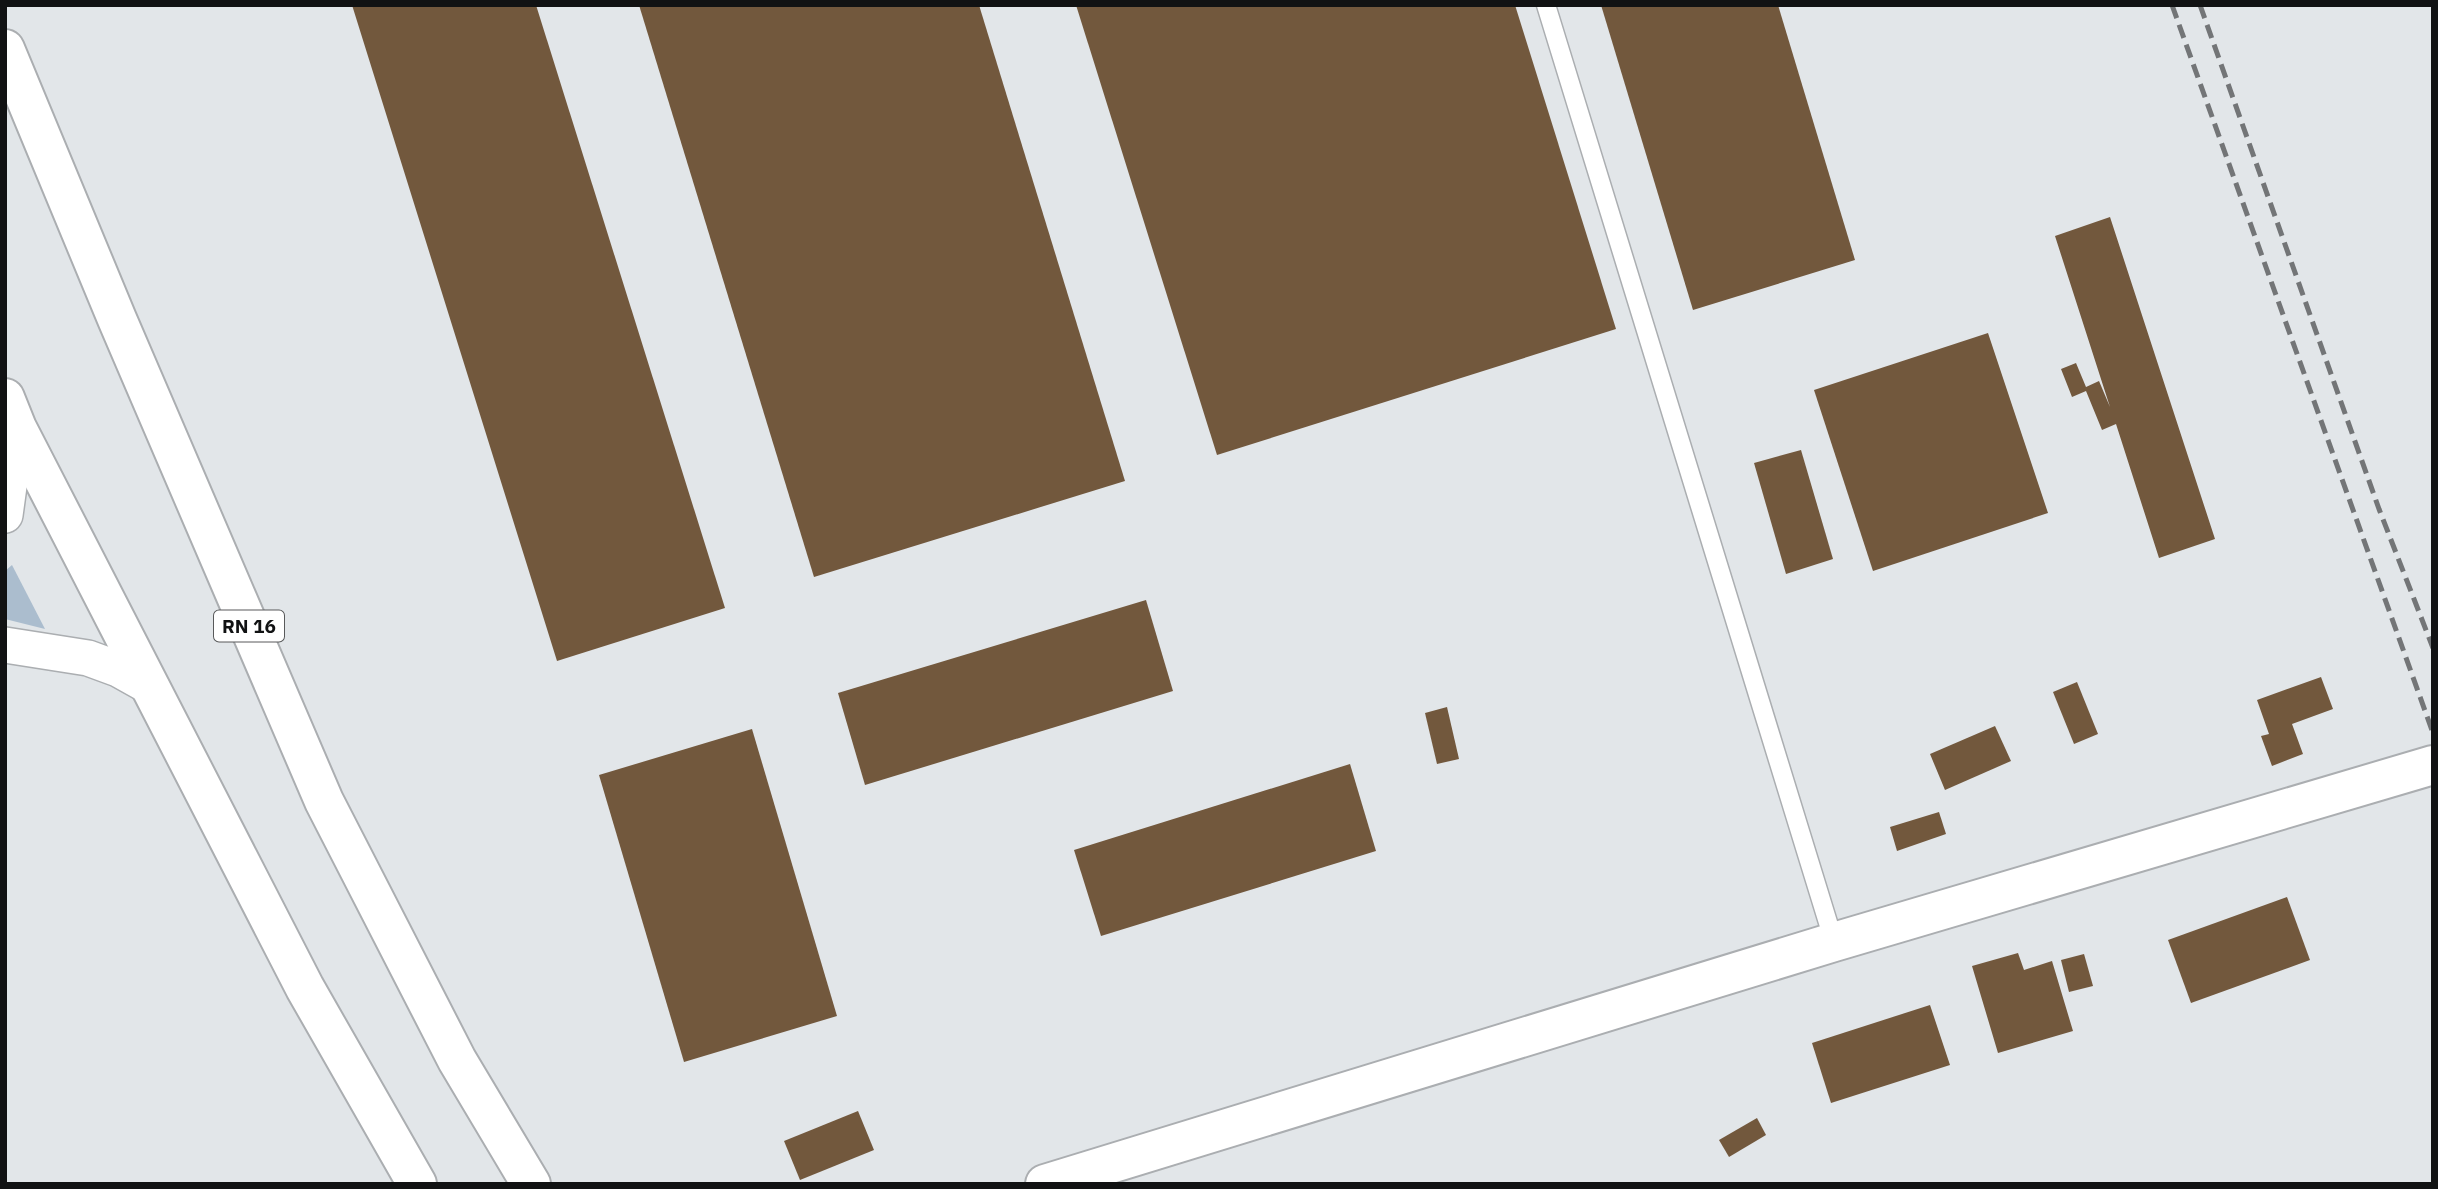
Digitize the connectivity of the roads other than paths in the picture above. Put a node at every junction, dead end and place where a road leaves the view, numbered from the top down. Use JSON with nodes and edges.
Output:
{"nodes":[{"id":1,"x":1546,"y":5,"type":"edge"},
{"id":2,"x":5,"y":49,"type":"edge"},
{"id":3,"x":11,"y":413,"type":"edge"},
{"id":4,"x":5,"y":515,"type":"edge"},
{"id":5,"x":5,"y":645,"type":"edge"},
{"id":6,"x":152,"y":688,"type":"junction"},
{"id":7,"x":2433,"y":765,"type":"edge"},
{"id":8,"x":1834,"y":942,"type":"junction"},
{"id":9,"x":417,"y":1184,"type":"edge"},
{"id":10,"x":531,"y":1184,"type":"edge"},
{"id":11,"x":1045,"y":1184,"type":"edge"}],
"edges":[{"from":1,"to":8,"type":"lane"},
{"from":2,"to":10,"type":"main road","number":"RN 16"},
{"from":3,"to":4,"type":"street"},
{"from":3,"to":6,"type":"main road"},
{"from":5,"to":6,"type":"street"},
{"from":6,"to":9,"type":"main road"},
{"from":7,"to":8,"type":"main road"},
{"from":8,"to":11,"type":"main road"}]}
